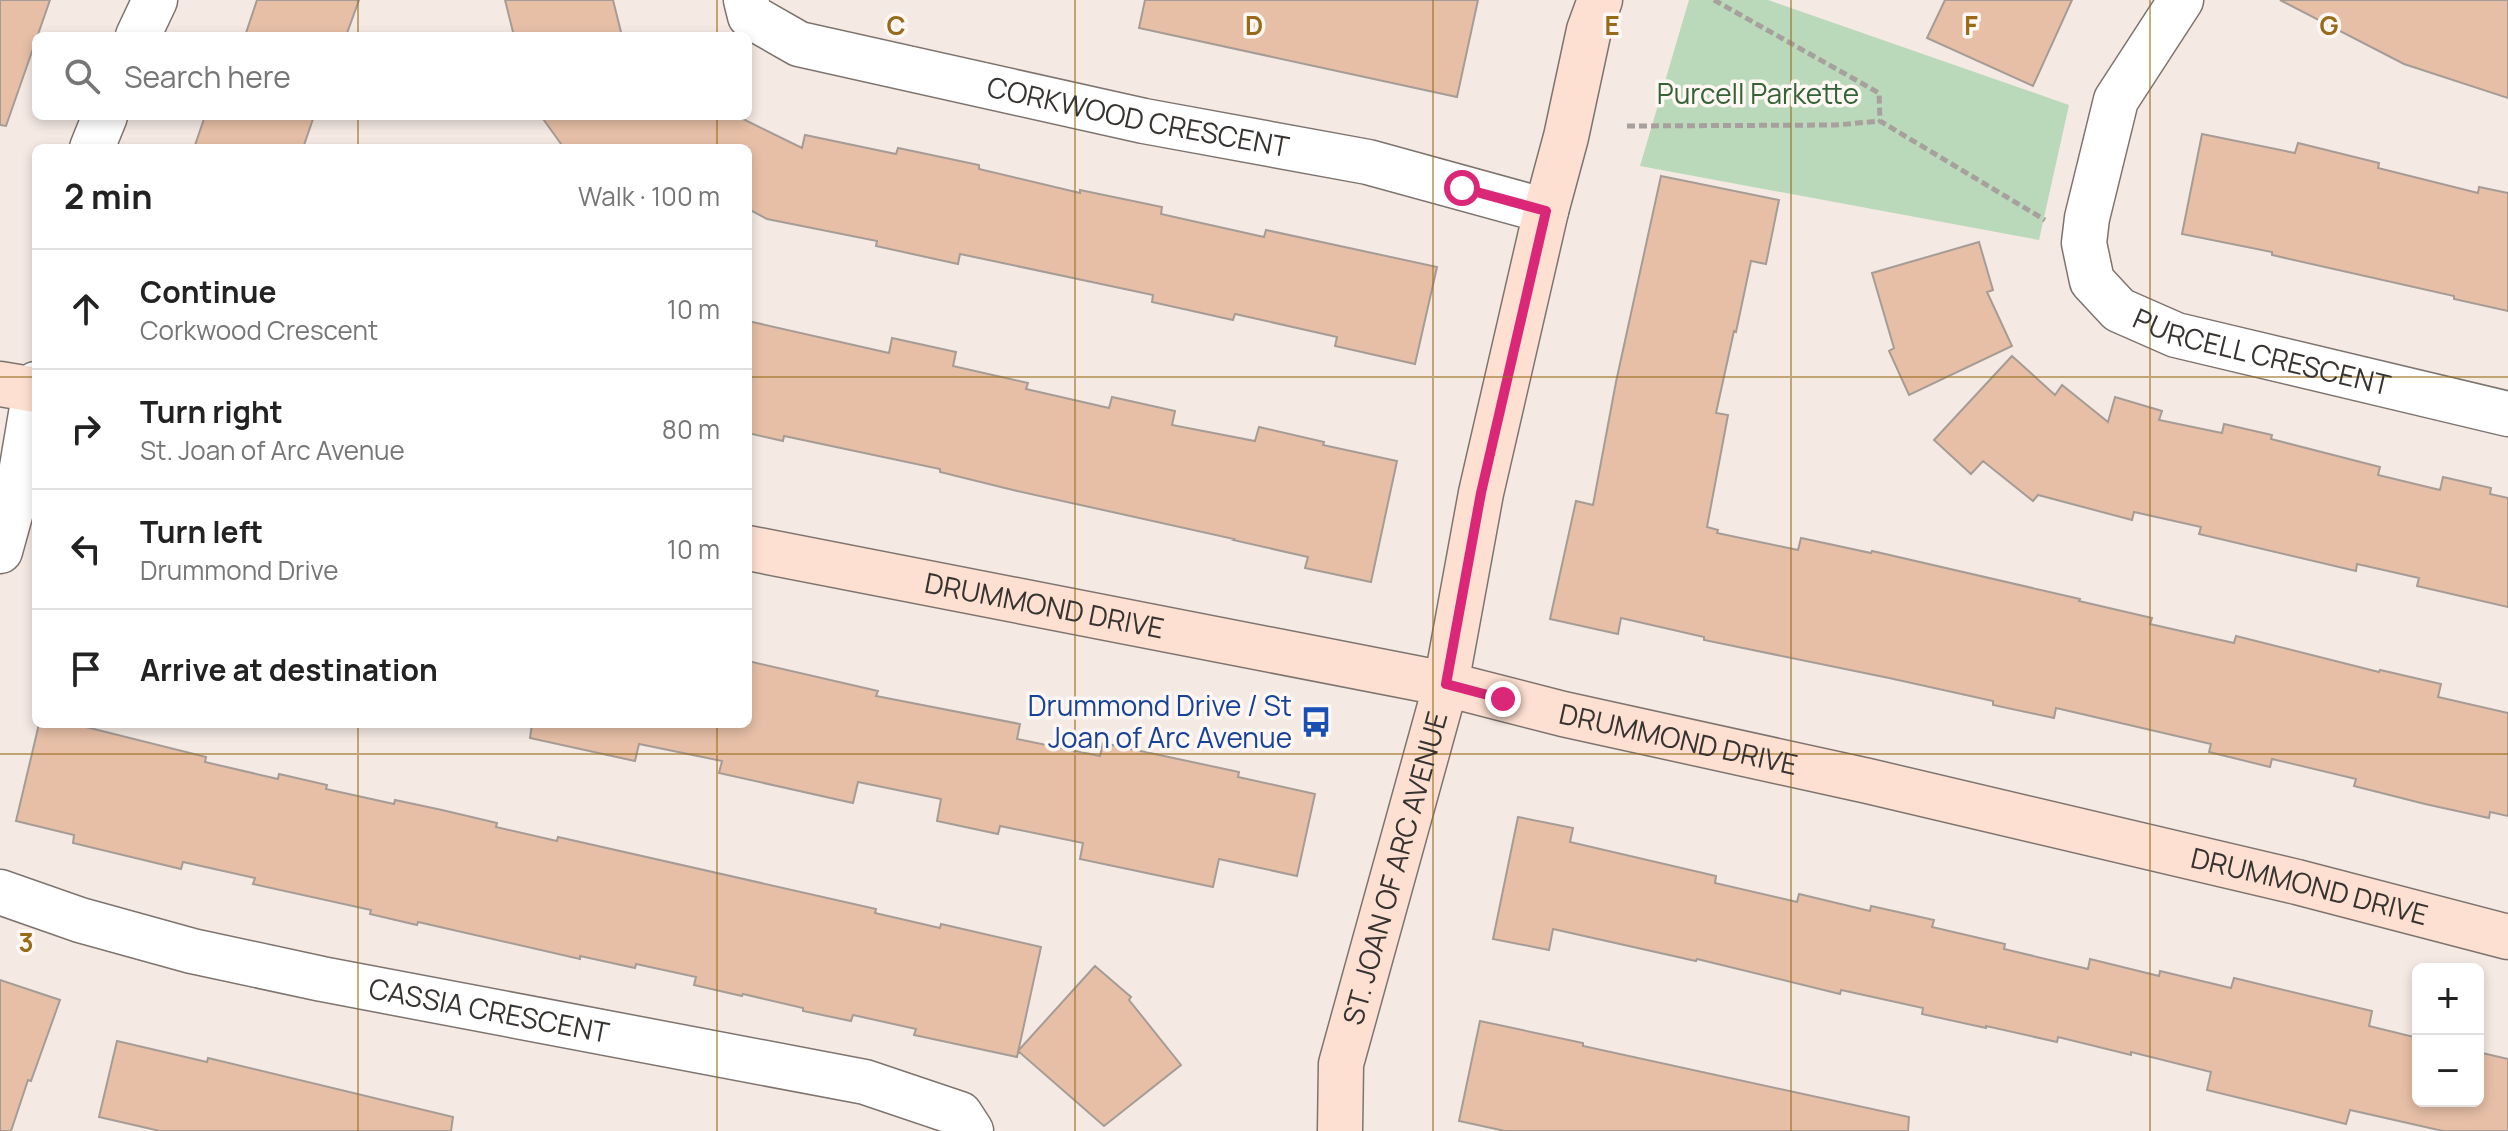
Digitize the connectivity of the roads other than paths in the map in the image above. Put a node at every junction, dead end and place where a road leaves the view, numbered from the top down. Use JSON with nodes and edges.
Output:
{"nodes":[{"id":1,"x":155,"y":0,"type":"edge"},
{"id":2,"x":746,"y":0,"type":"edge"},
{"id":3,"x":1600,"y":0,"type":"edge"},
{"id":4,"x":2181,"y":0,"type":"edge"},
{"id":5,"x":140,"y":32,"type":"edge"},
{"id":6,"x":103,"y":120,"type":"edge"},
{"id":7,"x":94,"y":144,"type":"edge"},
{"id":8,"x":1546,"y":211,"type":"junction"},
{"id":9,"x":0,"y":384,"type":"edge"},
{"id":10,"x":32,"y":388,"type":"edge"},
{"id":11,"x":32,"y":411,"type":"edge"},
{"id":12,"x":2508,"y":414,"type":"edge"},
{"id":13,"x":752,"y":549,"type":"edge"},
{"id":14,"x":0,"y":551,"type":"edge"},
{"id":15,"x":1446,"y":684,"type":"junction"},
{"id":16,"x":0,"y":892,"type":"edge"},
{"id":17,"x":2508,"y":937,"type":"edge"},
{"id":18,"x":971,"y":1131,"type":"edge"},
{"id":19,"x":1340,"y":1131,"type":"edge"}],
"edges":[{"from":1,"to":5,"type":"street"},
{"from":2,"to":8,"type":"street","name":"CORKWOOD CRESCENT"},
{"from":3,"to":8,"type":"street","name":"ST. JOAN OF ARC AVENUE"},
{"from":4,"to":12,"type":"street","name":"PURCELL CRESCENT"},
{"from":6,"to":7,"type":"street"},
{"from":8,"to":15,"type":"street","name":"ST. JOAN OF ARC AVENUE"},
{"from":9,"to":10,"type":"street"},
{"from":11,"to":14,"type":"street"},
{"from":13,"to":15,"type":"street","name":"DRUMMOND DRIVE"},
{"from":15,"to":17,"type":"street","name":"DRUMMOND DRIVE"},
{"from":15,"to":19,"type":"street","name":"ST. JOAN OF ARC AVENUE"},
{"from":16,"to":18,"type":"street","name":"CASSIA CRESCENT"}]}
